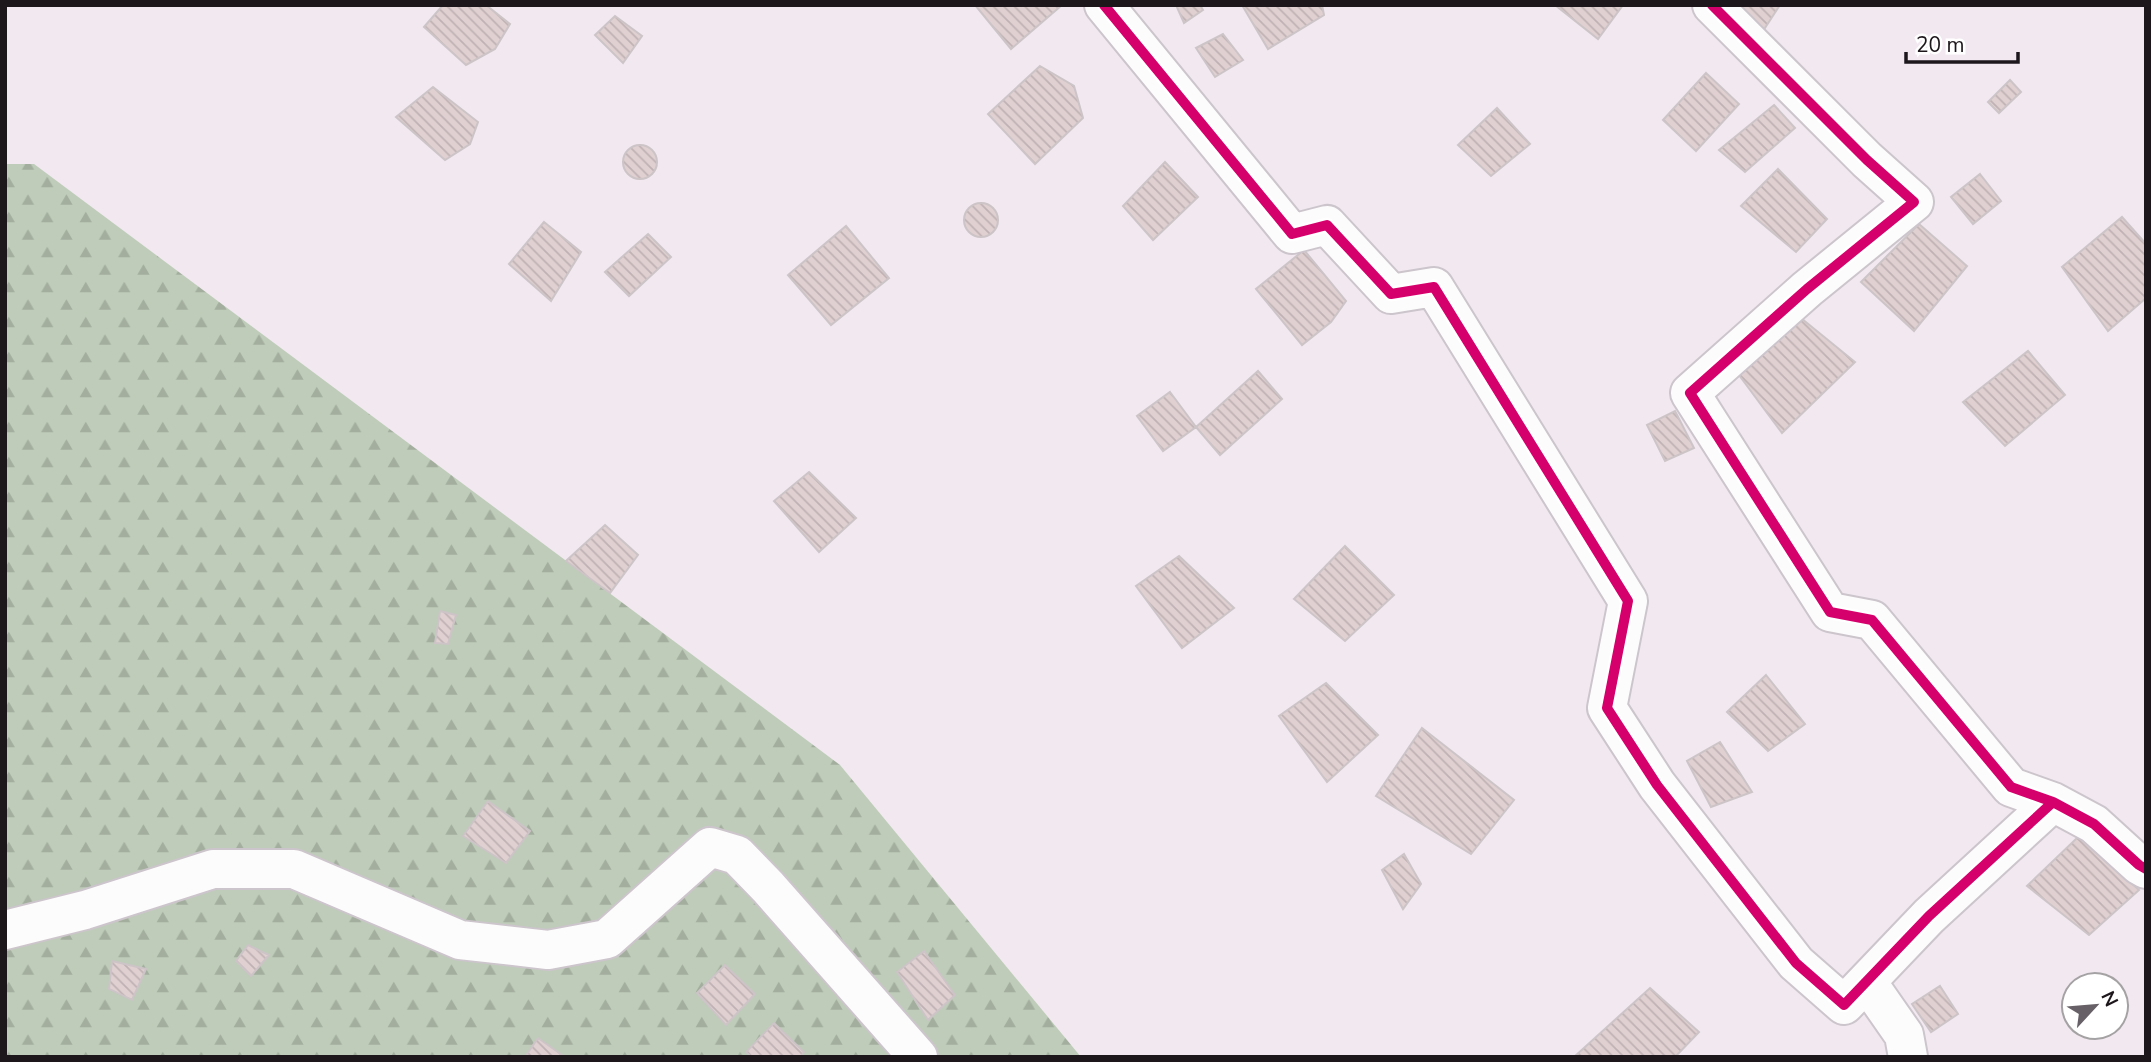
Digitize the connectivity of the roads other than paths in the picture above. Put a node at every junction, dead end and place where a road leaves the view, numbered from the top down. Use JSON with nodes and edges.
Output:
{"nodes":[{"id":1,"x":1104,"y":5,"type":"edge"},
{"id":2,"x":1712,"y":5,"type":"edge"},
{"id":3,"x":2053,"y":802,"type":"junction"},
{"id":4,"x":2146,"y":869,"type":"edge"},
{"id":5,"x":5,"y":930,"type":"edge"},
{"id":6,"x":1867,"y":982,"type":"junction"},
{"id":7,"x":918,"y":1057,"type":"edge"},
{"id":8,"x":1908,"y":1057,"type":"edge"}],
"edges":[{"from":1,"to":6,"type":"street"},
{"from":2,"to":3,"type":"street"},
{"from":3,"to":4,"type":"street"},
{"from":3,"to":6,"type":"street"},
{"from":5,"to":7,"type":"street"},
{"from":6,"to":8,"type":"street"}]}
